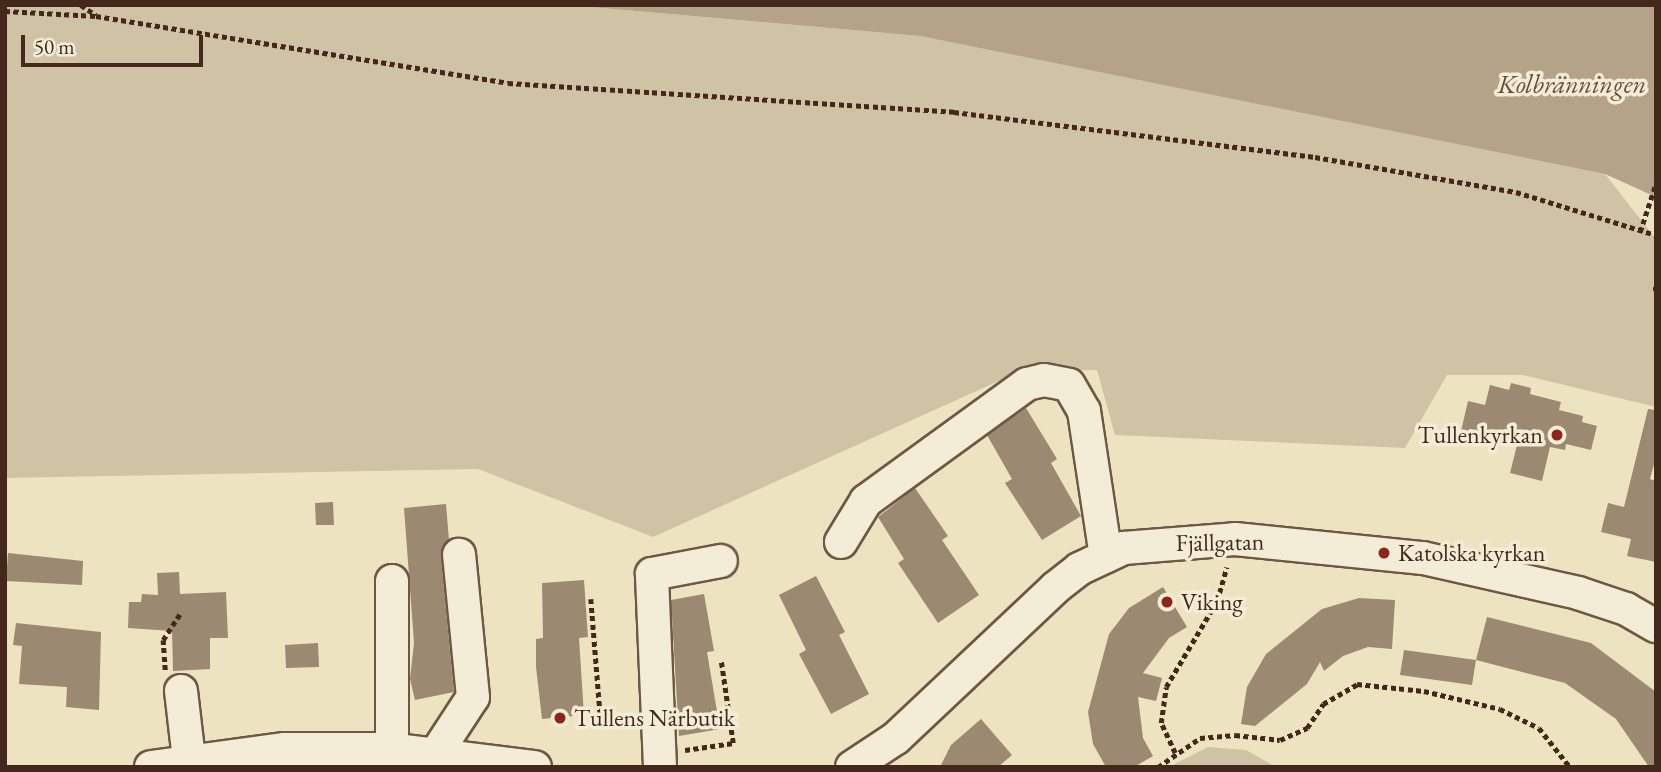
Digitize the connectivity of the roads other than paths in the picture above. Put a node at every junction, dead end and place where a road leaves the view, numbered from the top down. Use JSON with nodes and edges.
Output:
{"nodes":[{"id":1,"x":841,"y":542,"type":"dead end"},
{"id":2,"x":459,"y":555,"type":"dead end"},
{"id":3,"x":1106,"y":556,"type":"junction"},
{"id":4,"x":721,"y":561,"type":"dead end"},
{"id":5,"x":392,"y":581,"type":"dead end"},
{"id":6,"x":1656,"y":626,"type":"edge"},
{"id":7,"x":181,"y":691,"type":"road end"},
{"id":8,"x":659,"y":748,"type":"edge"},
{"id":9,"x":392,"y":749,"type":"junction"},
{"id":10,"x":435,"y":755,"type":"junction"},
{"id":11,"x":286,"y":758,"type":"edge"},
{"id":12,"x":344,"y":758,"type":"edge"},
{"id":13,"x":189,"y":759,"type":"junction"},
{"id":14,"x":151,"y":767,"type":"edge"},
{"id":15,"x":533,"y":767,"type":"edge"},
{"id":16,"x":852,"y":767,"type":"edge"}],
"edges":[{"from":1,"to":3,"type":"street"},
{"from":2,"to":10,"type":"street"},
{"from":3,"to":6,"type":"street","name":"Fjällgatan"},
{"from":3,"to":16,"type":"street","name":"Fjällgatan"},
{"from":4,"to":8,"type":"street"},
{"from":5,"to":9,"type":"street"},
{"from":7,"to":13,"type":"street"},
{"from":9,"to":10,"type":"street"},
{"from":9,"to":12,"type":"street"},
{"from":10,"to":15,"type":"street"},
{"from":11,"to":12,"type":"street"},
{"from":11,"to":13,"type":"street"},
{"from":13,"to":14,"type":"street"}]}
